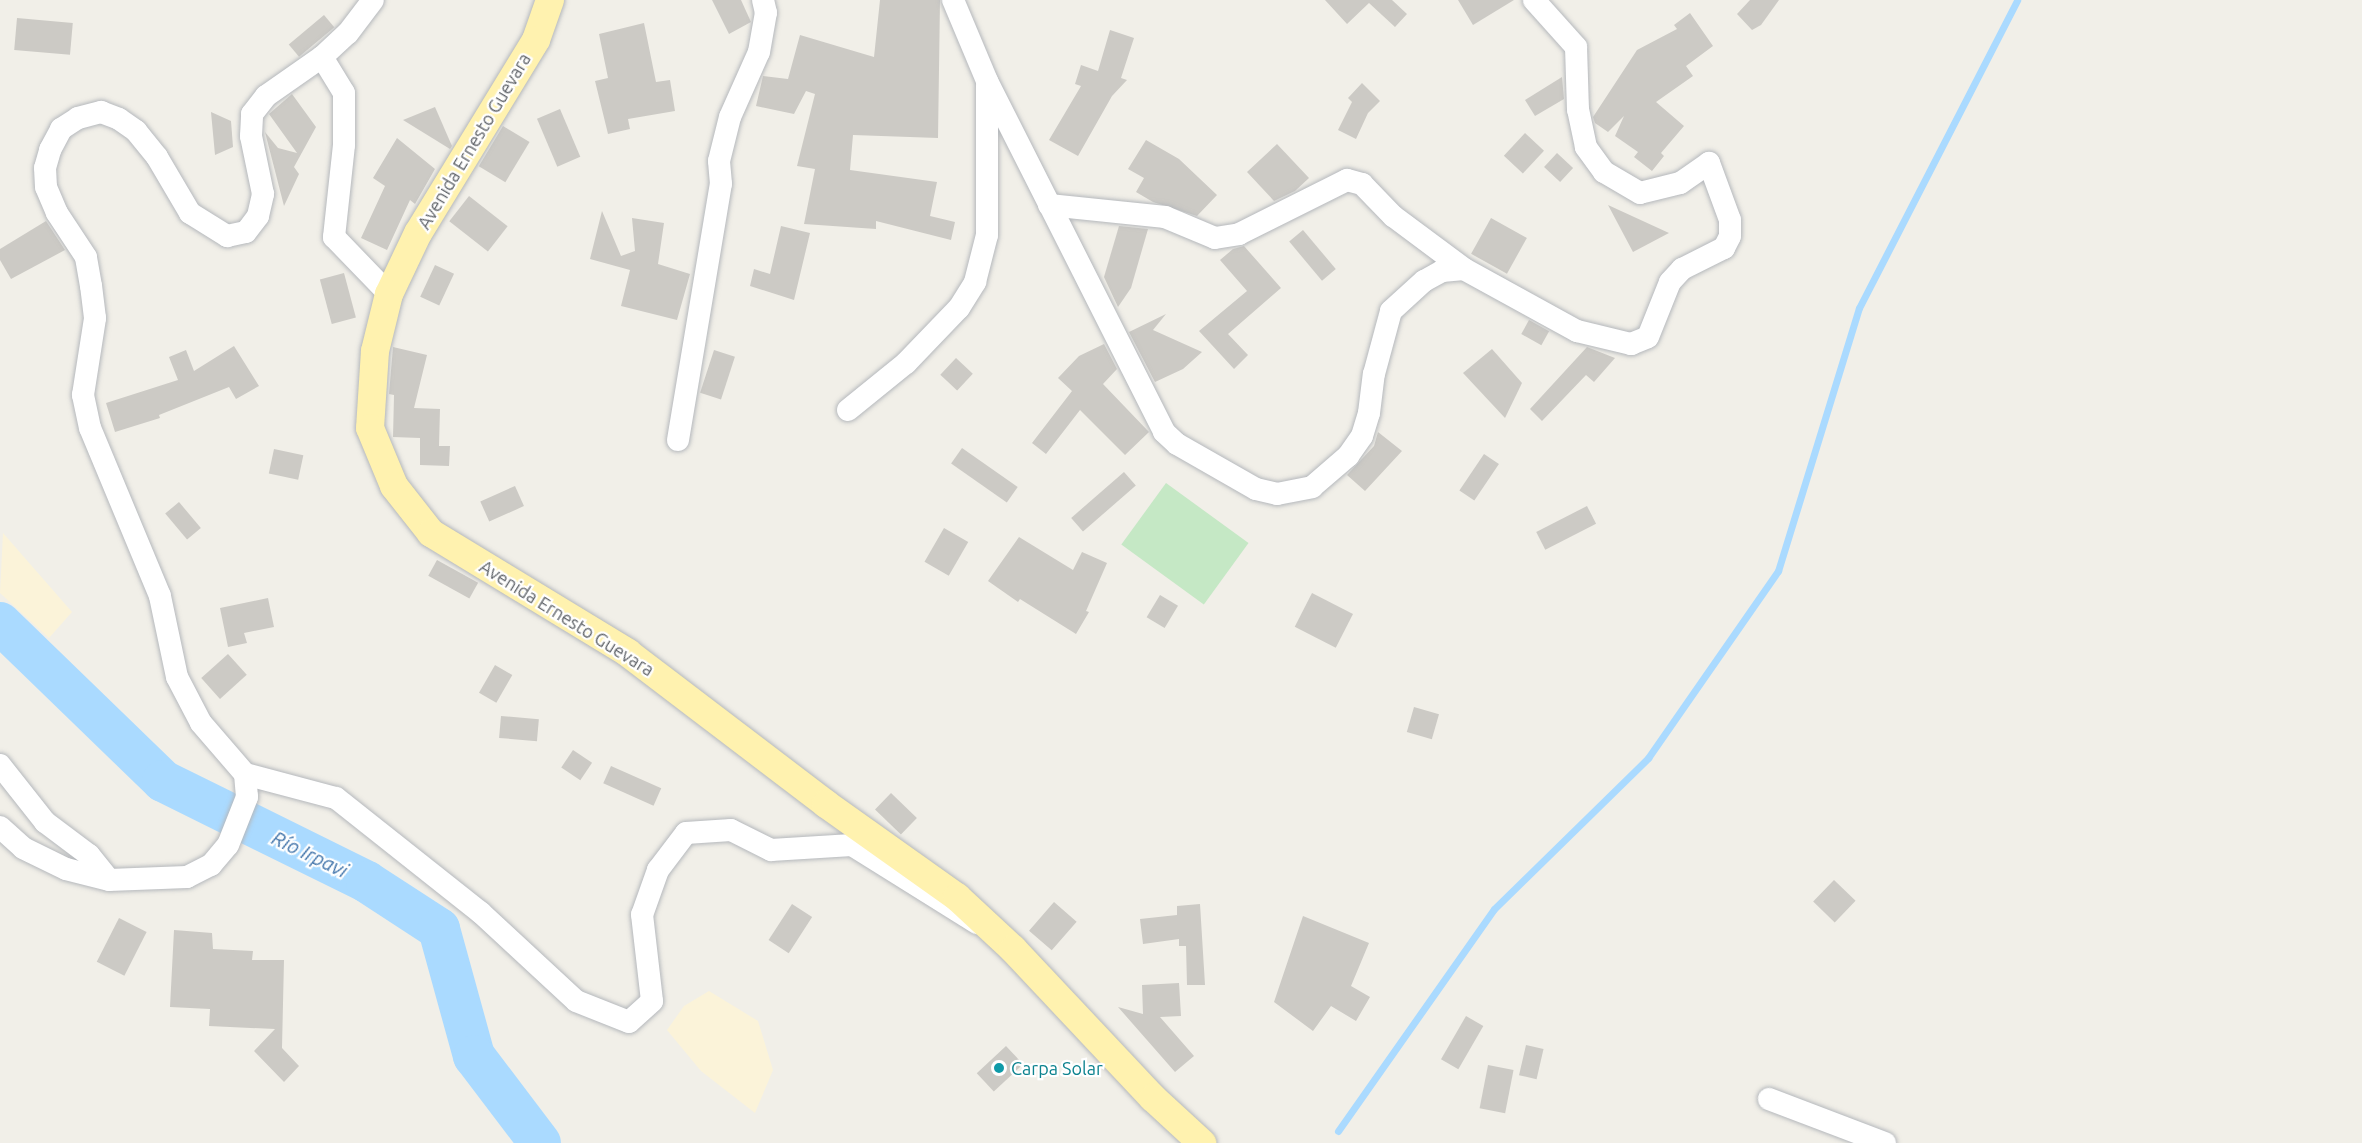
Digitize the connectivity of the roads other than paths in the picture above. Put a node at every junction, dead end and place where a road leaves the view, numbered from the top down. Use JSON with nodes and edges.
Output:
{"nodes":[{"id":1,"x":373,"y":0,"type":"edge"},
{"id":2,"x":550,"y":0,"type":"edge"},
{"id":3,"x":763,"y":0,"type":"edge"},
{"id":4,"x":953,"y":0,"type":"edge"},
{"id":5,"x":1534,"y":0,"type":"edge"},
{"id":6,"x":322,"y":57,"type":"junction"},
{"id":7,"x":987,"y":81,"type":"junction"},
{"id":8,"x":1049,"y":205,"type":"junction"},
{"id":9,"x":1464,"y":269,"type":"junction"},
{"id":10,"x":389,"y":294,"type":"junction"},
{"id":11,"x":848,"y":410,"type":"dead end"},
{"id":12,"x":678,"y":440,"type":"dead end"},
{"id":13,"x":0,"y":765,"type":"edge"},
{"id":14,"x":246,"y":786,"type":"junction"},
{"id":15,"x":0,"y":827,"type":"edge"},
{"id":16,"x":109,"y":880,"type":"junction"},
{"id":17,"x":995,"y":933,"type":"junction"},
{"id":18,"x":1769,"y":1100,"type":"dead end"},
{"id":19,"x":1202,"y":1143,"type":"edge"},
{"id":20,"x":1885,"y":1143,"type":"edge"}],
"edges":[{"from":1,"to":6,"type":"street"},
{"from":2,"to":10,"type":"main road","name":"Avenida Ernesto Guevara"},
{"from":3,"to":12,"type":"street"},
{"from":4,"to":7,"type":"street"},
{"from":5,"to":9,"type":"street"},
{"from":6,"to":10,"type":"street"},
{"from":6,"to":14,"type":"street"},
{"from":7,"to":8,"type":"street"},
{"from":7,"to":11,"type":"street"},
{"from":8,"to":9,"type":"street"},
{"from":8,"to":9,"type":"street"},
{"from":10,"to":17,"type":"main road","name":"Avenida Ernesto Guevara"},
{"from":13,"to":16,"type":"street"},
{"from":14,"to":16,"type":"street"},
{"from":14,"to":17,"type":"street"},
{"from":15,"to":16,"type":"street"},
{"from":17,"to":19,"type":"main road","name":"Avenida Ernesto Guevara"},
{"from":18,"to":20,"type":"street"}]}
